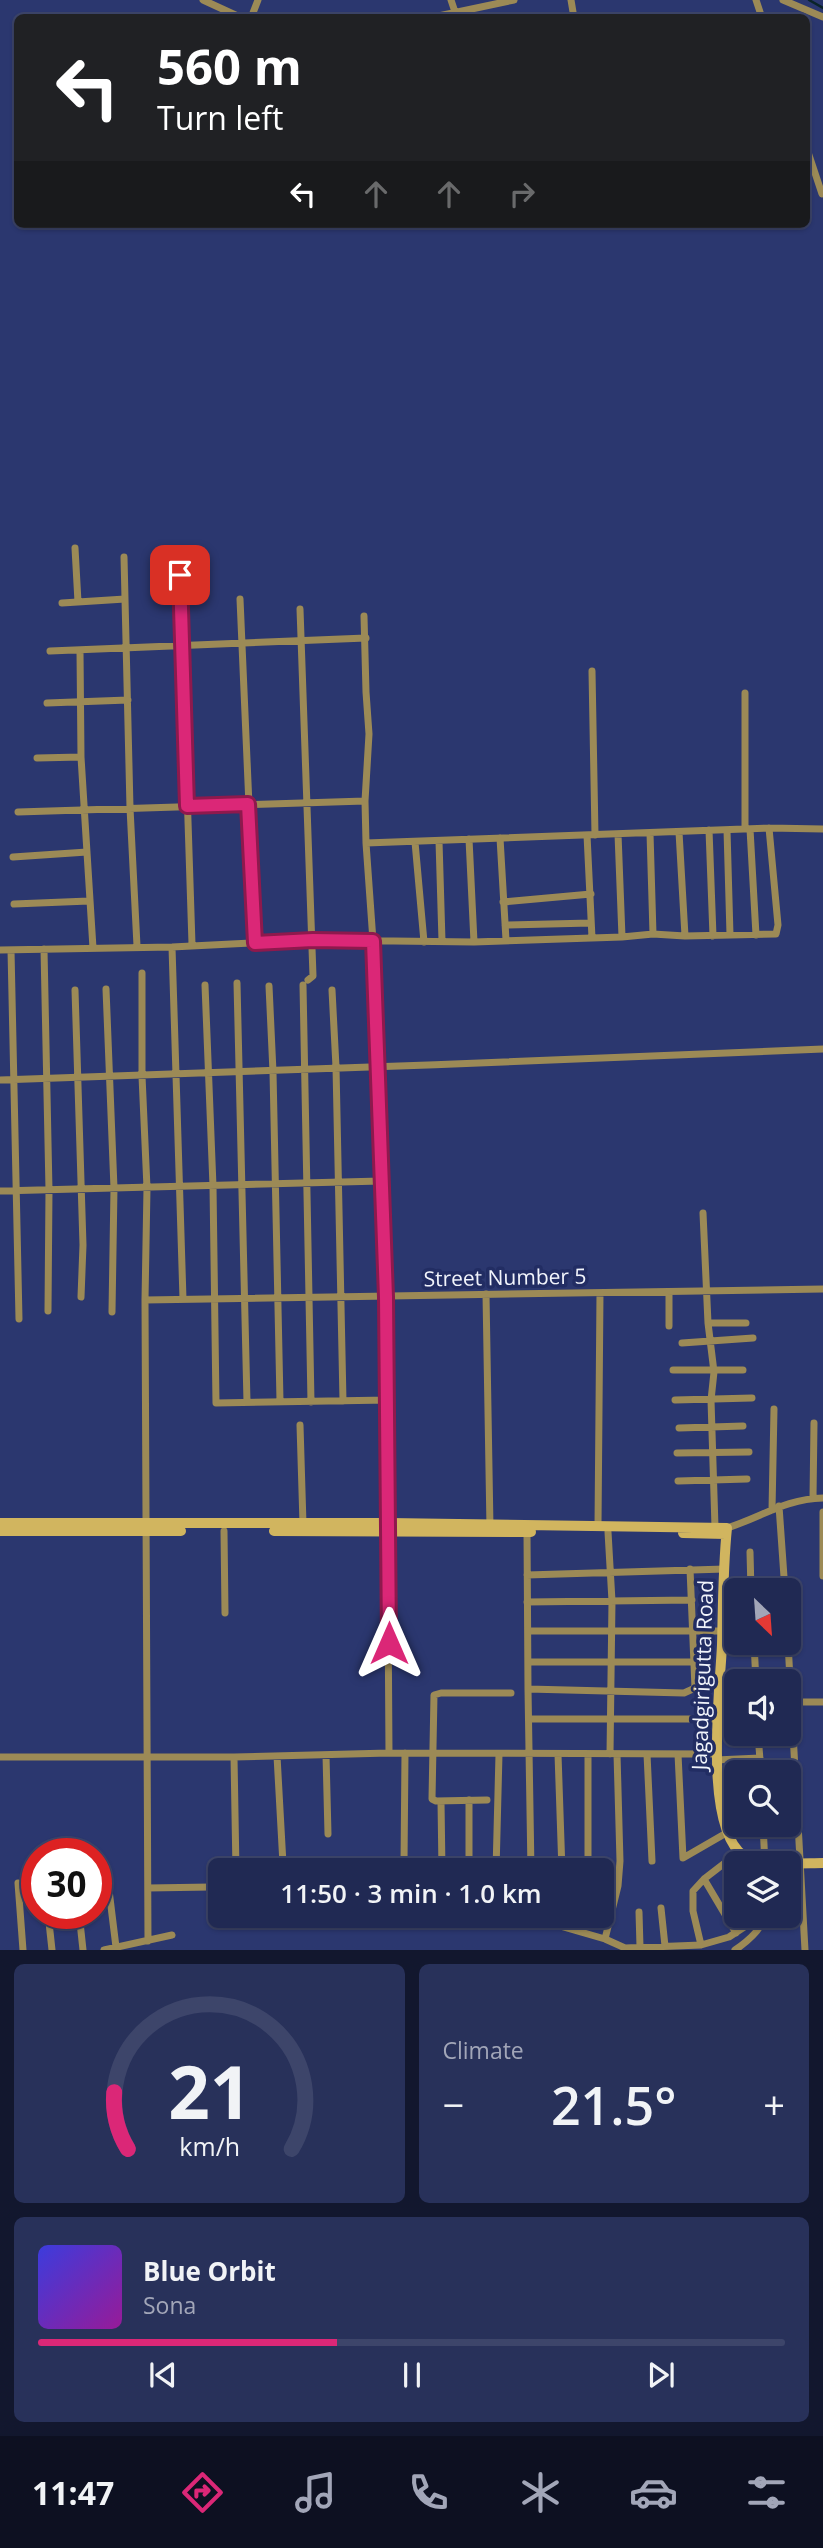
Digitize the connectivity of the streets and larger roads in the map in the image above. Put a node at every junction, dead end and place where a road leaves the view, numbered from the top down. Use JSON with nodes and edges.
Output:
{"nodes":[{"id":1,"x":203,"y":0,"type":"edge"},
{"id":2,"x":513,"y":0,"type":"edge"},
{"id":3,"x":783,"y":0,"type":"edge"},
{"id":4,"x":233,"y":14,"type":"edge"},
{"id":5,"x":461,"y":14,"type":"edge"},
{"id":6,"x":823,"y":17,"type":"edge"},
{"id":7,"x":810,"y":159,"type":"edge"},
{"id":8,"x":821,"y":194,"type":"edge"},
{"id":9,"x":75,"y":548,"type":"dead end"},
{"id":10,"x":124,"y":557,"type":"dead end"},
{"id":11,"x":180,"y":575,"type":"dead end"},
{"id":12,"x":125,"y":599,"type":"junction"},
{"id":13,"x":240,"y":599,"type":"dead end"},
{"id":14,"x":78,"y":602,"type":"junction"},
{"id":15,"x":61,"y":603,"type":"dead end"},
{"id":16,"x":299,"y":609,"type":"dead end"},
{"id":17,"x":364,"y":616,"type":"dead end"},
{"id":18,"x":366,"y":638,"type":"junction"},
{"id":19,"x":301,"y":639,"type":"junction"},
{"id":20,"x":242,"y":643,"type":"junction"},
{"id":21,"x":183,"y":647,"type":"junction"},
{"id":22,"x":127,"y":649,"type":"junction"},
{"id":23,"x":80,"y":650,"type":"junction"},
{"id":24,"x":50,"y":651,"type":"dead end"},
{"id":25,"x":592,"y":671,"type":"dead end"},
{"id":26,"x":745,"y":693,"type":"dead end"},
{"id":27,"x":128,"y":700,"type":"junction"},
{"id":28,"x":80,"y":702,"type":"junction"},
{"id":29,"x":47,"y":703,"type":"dead end"},
{"id":30,"x":81,"y":757,"type":"junction"},
{"id":31,"x":37,"y":758,"type":"dead end"},
{"id":32,"x":365,"y":801,"type":"junction"},
{"id":33,"x":307,"y":803,"type":"junction"},
{"id":34,"x":248,"y":804,"type":"junction"},
{"id":35,"x":187,"y":806,"type":"junction"},
{"id":36,"x":130,"y":808,"type":"junction"},
{"id":37,"x":86,"y":809,"type":"junction"},
{"id":38,"x":18,"y":811,"type":"dead end"},
{"id":39,"x":769,"y":828,"type":"junction"},
{"id":40,"x":748,"y":829,"type":"junction"},
{"id":41,"x":823,"y":829,"type":"edge"},
{"id":42,"x":709,"y":830,"type":"junction"},
{"id":43,"x":727,"y":830,"type":"junction"},
{"id":44,"x":679,"y":832,"type":"junction"},
{"id":45,"x":650,"y":833,"type":"junction"},
{"id":46,"x":618,"y":834,"type":"junction"},
{"id":47,"x":591,"y":835,"type":"junction"},
{"id":48,"x":500,"y":838,"type":"junction"},
{"id":49,"x":469,"y":839,"type":"junction"},
{"id":50,"x":439,"y":841,"type":"junction"},
{"id":51,"x":415,"y":842,"type":"junction"},
{"id":52,"x":366,"y":843,"type":"junction"},
{"id":53,"x":87,"y":852,"type":"junction"},
{"id":54,"x":13,"y":857,"type":"dead end"},
{"id":55,"x":591,"y":894,"type":"junction"},
{"id":56,"x":89,"y":901,"type":"junction"},
{"id":57,"x":503,"y":902,"type":"junction"},
{"id":58,"x":14,"y":904,"type":"dead end"},
{"id":59,"x":591,"y":923,"type":"junction"},
{"id":60,"x":505,"y":925,"type":"junction"},
{"id":61,"x":653,"y":934,"type":"junction"},
{"id":62,"x":730,"y":935,"type":"junction"},
{"id":63,"x":756,"y":935,"type":"junction"},
{"id":64,"x":685,"y":936,"type":"junction"},
{"id":65,"x":713,"y":936,"type":"junction"},
{"id":66,"x":622,"y":937,"type":"junction"},
{"id":67,"x":592,"y":938,"type":"junction"},
{"id":68,"x":313,"y":940,"type":"junction"},
{"id":69,"x":506,"y":940,"type":"junction"},
{"id":70,"x":373,"y":941,"type":"junction"},
{"id":71,"x":442,"y":941,"type":"junction"},
{"id":72,"x":424,"y":942,"type":"junction"},
{"id":73,"x":474,"y":942,"type":"junction"},
{"id":74,"x":255,"y":943,"type":"junction"},
{"id":75,"x":192,"y":944,"type":"junction"},
{"id":76,"x":137,"y":946,"type":"junction"},
{"id":77,"x":172,"y":947,"type":"junction"},
{"id":78,"x":93,"y":948,"type":"junction"},
{"id":79,"x":44,"y":949,"type":"junction"},
{"id":80,"x":0,"y":950,"type":"edge"},
{"id":81,"x":11,"y":950,"type":"junction"},
{"id":82,"x":142,"y":973,"type":"dead end"},
{"id":83,"x":237,"y":983,"type":"dead end"},
{"id":84,"x":205,"y":985,"type":"dead end"},
{"id":85,"x":269,"y":986,"type":"dead end"},
{"id":86,"x":106,"y":989,"type":"dead end"},
{"id":87,"x":332,"y":989,"type":"dead end"},
{"id":88,"x":75,"y":990,"type":"dead end"},
{"id":89,"x":823,"y":1049,"type":"edge"},
{"id":90,"x":377,"y":1066,"type":"junction"},
{"id":91,"x":337,"y":1067,"type":"junction"},
{"id":92,"x":304,"y":1070,"type":"junction"},
{"id":93,"x":208,"y":1072,"type":"junction"},
{"id":94,"x":274,"y":1072,"type":"junction"},
{"id":95,"x":240,"y":1073,"type":"junction"},
{"id":96,"x":178,"y":1074,"type":"junction"},
{"id":97,"x":110,"y":1076,"type":"junction"},
{"id":98,"x":142,"y":1076,"type":"junction"},
{"id":99,"x":79,"y":1077,"type":"junction"},
{"id":100,"x":46,"y":1078,"type":"junction"},
{"id":101,"x":12,"y":1079,"type":"junction"},
{"id":102,"x":0,"y":1080,"type":"edge"},
{"id":103,"x":381,"y":1181,"type":"junction"},
{"id":104,"x":339,"y":1182,"type":"junction"},
{"id":105,"x":307,"y":1183,"type":"junction"},
{"id":106,"x":276,"y":1184,"type":"junction"},
{"id":107,"x":243,"y":1185,"type":"junction"},
{"id":108,"x":180,"y":1186,"type":"junction"},
{"id":109,"x":213,"y":1186,"type":"junction"},
{"id":110,"x":114,"y":1188,"type":"junction"},
{"id":111,"x":147,"y":1188,"type":"junction"},
{"id":112,"x":81,"y":1189,"type":"junction"},
{"id":113,"x":49,"y":1190,"type":"junction"},
{"id":114,"x":0,"y":1191,"type":"edge"},
{"id":115,"x":15,"y":1191,"type":"junction"},
{"id":116,"x":703,"y":1213,"type":"dead end"},
{"id":117,"x":823,"y":1289,"type":"edge"},
{"id":118,"x":706,"y":1291,"type":"junction"},
{"id":119,"x":669,"y":1292,"type":"junction"},
{"id":120,"x":600,"y":1293,"type":"junction"},
{"id":121,"x":486,"y":1294,"type":"junction"},
{"id":122,"x":309,"y":1296,"type":"junction"},
{"id":123,"x":81,"y":1297,"type":"dead end"},
{"id":124,"x":278,"y":1297,"type":"junction"},
{"id":125,"x":342,"y":1297,"type":"junction"},
{"id":126,"x":386,"y":1297,"type":"junction"},
{"id":127,"x":245,"y":1298,"type":"junction"},
{"id":128,"x":183,"y":1299,"type":"junction"},
{"id":129,"x":215,"y":1299,"type":"junction"},
{"id":130,"x":145,"y":1300,"type":"junction"},
{"id":131,"x":48,"y":1311,"type":"dead end"},
{"id":132,"x":112,"y":1312,"type":"dead end"},
{"id":133,"x":19,"y":1319,"type":"dead end"},
{"id":134,"x":746,"y":1322,"type":"dead end"},
{"id":135,"x":708,"y":1323,"type":"junction"},
{"id":136,"x":669,"y":1326,"type":"dead end"},
{"id":137,"x":754,"y":1338,"type":"dead end"},
{"id":138,"x":711,"y":1341,"type":"junction"},
{"id":139,"x":682,"y":1343,"type":"dead end"},
{"id":140,"x":673,"y":1370,"type":"dead end"},
{"id":141,"x":743,"y":1370,"type":"dead end"},
{"id":142,"x":714,"y":1372,"type":"junction"},
{"id":143,"x":752,"y":1398,"type":"dead end"},
{"id":144,"x":387,"y":1400,"type":"junction"},
{"id":145,"x":675,"y":1400,"type":"dead end"},
{"id":146,"x":711,"y":1400,"type":"junction"},
{"id":147,"x":344,"y":1401,"type":"junction"},
{"id":148,"x":247,"y":1402,"type":"junction"},
{"id":149,"x":280,"y":1402,"type":"junction"},
{"id":150,"x":311,"y":1402,"type":"junction"},
{"id":151,"x":774,"y":1409,"type":"dead end"},
{"id":152,"x":814,"y":1423,"type":"dead end"},
{"id":153,"x":300,"y":1425,"type":"dead end"},
{"id":154,"x":743,"y":1426,"type":"dead end"},
{"id":155,"x":679,"y":1427,"type":"dead end"},
{"id":156,"x":713,"y":1427,"type":"junction"},
{"id":157,"x":749,"y":1452,"type":"dead end"},
{"id":158,"x":713,"y":1453,"type":"junction"},
{"id":159,"x":677,"y":1454,"type":"dead end"},
{"id":160,"x":747,"y":1479,"type":"dead end"},
{"id":161,"x":713,"y":1480,"type":"junction"},
{"id":162,"x":678,"y":1481,"type":"dead end"},
{"id":163,"x":813,"y":1498,"type":"junction"},
{"id":164,"x":823,"y":1498,"type":"edge"},
{"id":165,"x":775,"y":1508,"type":"junction"},
{"id":166,"x":823,"y":1512,"type":"edge"},
{"id":167,"x":0,"y":1523,"type":"edge"},
{"id":168,"x":303,"y":1524,"type":"junction"},
{"id":169,"x":597,"y":1525,"type":"junction"},
{"id":170,"x":148,"y":1528,"type":"junction"},
{"id":171,"x":389,"y":1528,"type":"junction"},
{"id":172,"x":490,"y":1528,"type":"junction"},
{"id":173,"x":723,"y":1530,"type":"junction"},
{"id":174,"x":0,"y":1531,"type":"edge"},
{"id":175,"x":224,"y":1531,"type":"junction"},
{"id":176,"x":527,"y":1532,"type":"junction"},
{"id":177,"x":608,"y":1532,"type":"junction"},
{"id":178,"x":750,"y":1552,"type":"dead end"},
{"id":179,"x":690,"y":1569,"type":"junction"},
{"id":180,"x":725,"y":1569,"type":"junction"},
{"id":181,"x":610,"y":1571,"type":"junction"},
{"id":182,"x":527,"y":1574,"type":"junction"},
{"id":183,"x":823,"y":1576,"type":"edge"},
{"id":184,"x":751,"y":1578,"type":"edge"},
{"id":185,"x":783,"y":1578,"type":"edge"},
{"id":186,"x":692,"y":1600,"type":"junction"},
{"id":187,"x":612,"y":1601,"type":"junction"},
{"id":188,"x":527,"y":1602,"type":"junction"},
{"id":189,"x":225,"y":1613,"type":"dead end"},
{"id":190,"x":528,"y":1631,"type":"junction"},
{"id":191,"x":612,"y":1631,"type":"junction"},
{"id":192,"x":694,"y":1631,"type":"junction"},
{"id":193,"x":722,"y":1631,"type":"junction"},
{"id":194,"x":528,"y":1662,"type":"junction"},
{"id":195,"x":612,"y":1662,"type":"junction"},
{"id":196,"x":695,"y":1662,"type":"junction"},
{"id":197,"x":528,"y":1689,"type":"junction"},
{"id":198,"x":612,"y":1691,"type":"junction"},
{"id":199,"x":511,"y":1693,"type":"dead end"},
{"id":200,"x":720,"y":1702,"type":"junction"},
{"id":201,"x":724,"y":1702,"type":"edge"},
{"id":202,"x":801,"y":1702,"type":"edge"},
{"id":203,"x":823,"y":1702,"type":"edge"},
{"id":204,"x":610,"y":1718,"type":"junction"},
{"id":205,"x":528,"y":1719,"type":"junction"},
{"id":206,"x":717,"y":1725,"type":"junction"},
{"id":207,"x":724,"y":1727,"type":"edge"},
{"id":208,"x":759,"y":1746,"type":"edge"},
{"id":209,"x":795,"y":1746,"type":"edge"},
{"id":210,"x":389,"y":1753,"type":"junction"},
{"id":211,"x":405,"y":1754,"type":"junction"},
{"id":212,"x":432,"y":1754,"type":"junction"},
{"id":213,"x":499,"y":1754,"type":"junction"},
{"id":214,"x":529,"y":1754,"type":"junction"},
{"id":215,"x":558,"y":1754,"type":"junction"},
{"id":216,"x":588,"y":1754,"type":"junction"},
{"id":217,"x":613,"y":1754,"type":"junction"},
{"id":218,"x":647,"y":1754,"type":"junction"},
{"id":219,"x":678,"y":1754,"type":"junction"},
{"id":220,"x":277,"y":1755,"type":"junction"},
{"id":221,"x":326,"y":1755,"type":"junction"},
{"id":222,"x":147,"y":1756,"type":"junction"},
{"id":223,"x":0,"y":1757,"type":"edge"},
{"id":224,"x":234,"y":1757,"type":"junction"},
{"id":225,"x":716,"y":1757,"type":"junction"},
{"id":226,"x":760,"y":1758,"type":"joint"},
{"id":227,"x":469,"y":1800,"type":"junction"},
{"id":228,"x":487,"y":1800,"type":"dead end"},
{"id":229,"x":441,"y":1801,"type":"junction"},
{"id":230,"x":724,"y":1815,"type":"edge"},
{"id":231,"x":328,"y":1834,"type":"dead end"},
{"id":232,"x":724,"y":1834,"type":"edge"},
{"id":233,"x":800,"y":1851,"type":"edge"},
{"id":234,"x":236,"y":1858,"type":"edge"},
{"id":235,"x":283,"y":1858,"type":"edge"},
{"id":236,"x":404,"y":1858,"type":"edge"},
{"id":237,"x":442,"y":1858,"type":"edge"},
{"id":238,"x":470,"y":1858,"type":"edge"},
{"id":239,"x":496,"y":1858,"type":"edge"},
{"id":240,"x":531,"y":1858,"type":"edge"},
{"id":241,"x":562,"y":1858,"type":"edge"},
{"id":242,"x":588,"y":1858,"type":"edge"},
{"id":243,"x":652,"y":1861,"type":"dead end"},
{"id":244,"x":801,"y":1863,"type":"edge"},
{"id":245,"x":823,"y":1863,"type":"edge"},
{"id":246,"x":724,"y":1864,"type":"edge"},
{"id":247,"x":704,"y":1879,"type":"junction"},
{"id":248,"x":801,"y":1880,"type":"edge"},
{"id":249,"x":18,"y":1883,"type":"dead end"},
{"id":250,"x":208,"y":1887,"type":"edge"},
{"id":251,"x":148,"y":1888,"type":"junction"},
{"id":252,"x":661,"y":1908,"type":"dead end"},
{"id":253,"x":639,"y":1912,"type":"dead end"},
{"id":254,"x":112,"y":1914,"type":"edge"},
{"id":255,"x":569,"y":1928,"type":"edge"},
{"id":256,"x":744,"y":1928,"type":"edge"},
{"id":257,"x":759,"y":1928,"type":"edge"},
{"id":258,"x":50,"y":1929,"type":"edge"},
{"id":259,"x":81,"y":1929,"type":"edge"},
{"id":260,"x":578,"y":1930,"type":"joint"},
{"id":261,"x":736,"y":1933,"type":"junction"},
{"id":262,"x":172,"y":1935,"type":"dead end"},
{"id":263,"x":605,"y":1940,"type":"junction"},
{"id":264,"x":146,"y":1942,"type":"junction"},
{"id":265,"x":701,"y":1945,"type":"junction"},
{"id":266,"x":664,"y":1946,"type":"junction"},
{"id":267,"x":116,"y":1947,"type":"junction"},
{"id":268,"x":640,"y":1947,"type":"junction"},
{"id":269,"x":23,"y":1950,"type":"edge"},
{"id":270,"x":52,"y":1950,"type":"edge"},
{"id":271,"x":83,"y":1950,"type":"edge"},
{"id":272,"x":104,"y":1950,"type":"edge"},
{"id":273,"x":139,"y":1950,"type":"edge"},
{"id":274,"x":735,"y":1950,"type":"edge"},
{"id":275,"x":805,"y":1950,"type":"edge"}],
"edges":[{"from":1,"to":4,"type":"street"},
{"from":2,"to":5,"type":"street"},
{"from":3,"to":6,"type":"street"},
{"from":7,"to":8,"type":"street"},
{"from":9,"to":14,"type":"street"},
{"from":10,"to":12,"type":"street"},
{"from":11,"to":21,"type":"street"},
{"from":12,"to":14,"type":"street"},
{"from":12,"to":22,"type":"street"},
{"from":13,"to":20,"type":"street"},
{"from":14,"to":15,"type":"street"},
{"from":16,"to":19,"type":"street"},
{"from":17,"to":18,"type":"street"},
{"from":18,"to":19,"type":"street"},
{"from":18,"to":32,"type":"street"},
{"from":19,"to":20,"type":"street"},
{"from":19,"to":33,"type":"street"},
{"from":20,"to":21,"type":"street"},
{"from":20,"to":34,"type":"street"},
{"from":21,"to":22,"type":"street"},
{"from":21,"to":35,"type":"street"},
{"from":22,"to":23,"type":"street"},
{"from":22,"to":27,"type":"street"},
{"from":23,"to":24,"type":"street"},
{"from":23,"to":28,"type":"street"},
{"from":25,"to":47,"type":"street"},
{"from":26,"to":40,"type":"street"},
{"from":27,"to":28,"type":"street"},
{"from":27,"to":36,"type":"street"},
{"from":28,"to":29,"type":"street"},
{"from":28,"to":30,"type":"street"},
{"from":30,"to":31,"type":"street"},
{"from":30,"to":37,"type":"street"},
{"from":32,"to":33,"type":"street"},
{"from":32,"to":52,"type":"street"},
{"from":33,"to":34,"type":"street"},
{"from":33,"to":68,"type":"street"},
{"from":34,"to":35,"type":"street"},
{"from":34,"to":74,"type":"street"},
{"from":35,"to":36,"type":"street"},
{"from":35,"to":75,"type":"street"},
{"from":36,"to":37,"type":"street"},
{"from":36,"to":76,"type":"street"},
{"from":37,"to":38,"type":"street"},
{"from":37,"to":53,"type":"street"},
{"from":39,"to":40,"type":"street"},
{"from":39,"to":41,"type":"street"},
{"from":39,"to":63,"type":"street"},
{"from":40,"to":43,"type":"street"},
{"from":40,"to":63,"type":"street"},
{"from":42,"to":43,"type":"street"},
{"from":42,"to":44,"type":"street"},
{"from":42,"to":65,"type":"street"},
{"from":43,"to":62,"type":"street"},
{"from":44,"to":45,"type":"street"},
{"from":44,"to":64,"type":"street"},
{"from":45,"to":46,"type":"street"},
{"from":45,"to":61,"type":"street"},
{"from":46,"to":47,"type":"street"},
{"from":46,"to":66,"type":"street"},
{"from":47,"to":48,"type":"street"},
{"from":47,"to":55,"type":"street"},
{"from":48,"to":49,"type":"street"},
{"from":48,"to":57,"type":"street"},
{"from":49,"to":50,"type":"street"},
{"from":49,"to":73,"type":"street"},
{"from":50,"to":51,"type":"street"},
{"from":50,"to":71,"type":"street"},
{"from":51,"to":52,"type":"street"},
{"from":51,"to":72,"type":"street"},
{"from":52,"to":70,"type":"street"},
{"from":53,"to":54,"type":"street"},
{"from":53,"to":56,"type":"street"},
{"from":55,"to":57,"type":"street"},
{"from":55,"to":59,"type":"street"},
{"from":56,"to":58,"type":"street"},
{"from":56,"to":78,"type":"street"},
{"from":57,"to":60,"type":"street"},
{"from":59,"to":60,"type":"street"},
{"from":59,"to":67,"type":"street"},
{"from":60,"to":69,"type":"street"},
{"from":61,"to":64,"type":"street"},
{"from":61,"to":66,"type":"street"},
{"from":62,"to":63,"type":"street"},
{"from":62,"to":65,"type":"street"},
{"from":64,"to":65,"type":"street"},
{"from":66,"to":67,"type":"street"},
{"from":67,"to":69,"type":"street"},
{"from":68,"to":70,"type":"street"},
{"from":68,"to":74,"type":"street"},
{"from":68,"to":92,"type":"street"},
{"from":69,"to":73,"type":"street"},
{"from":70,"to":72,"type":"street"},
{"from":70,"to":90,"type":"street"},
{"from":71,"to":72,"type":"street"},
{"from":71,"to":73,"type":"street"},
{"from":74,"to":75,"type":"street"},
{"from":75,"to":77,"type":"street"},
{"from":76,"to":77,"type":"street"},
{"from":76,"to":78,"type":"street"},
{"from":77,"to":96,"type":"street"},
{"from":78,"to":79,"type":"street"},
{"from":79,"to":81,"type":"street"},
{"from":79,"to":100,"type":"street"},
{"from":80,"to":81,"type":"street"},
{"from":81,"to":101,"type":"street"},
{"from":82,"to":98,"type":"street"},
{"from":83,"to":95,"type":"street"},
{"from":84,"to":93,"type":"street"},
{"from":85,"to":94,"type":"street"},
{"from":86,"to":97,"type":"street"},
{"from":87,"to":91,"type":"street"},
{"from":88,"to":99,"type":"street"},
{"from":89,"to":90,"type":"street"},
{"from":90,"to":91,"type":"street"},
{"from":90,"to":103,"type":"street"},
{"from":91,"to":92,"type":"street"},
{"from":91,"to":104,"type":"street"},
{"from":92,"to":94,"type":"street"},
{"from":92,"to":105,"type":"street"},
{"from":93,"to":95,"type":"street"},
{"from":93,"to":96,"type":"street"},
{"from":93,"to":109,"type":"street"},
{"from":94,"to":95,"type":"street"},
{"from":94,"to":106,"type":"street"},
{"from":95,"to":107,"type":"street"},
{"from":96,"to":98,"type":"street"},
{"from":96,"to":108,"type":"street"},
{"from":97,"to":98,"type":"street"},
{"from":97,"to":99,"type":"street"},
{"from":97,"to":110,"type":"street"},
{"from":98,"to":111,"type":"street"},
{"from":99,"to":100,"type":"street"},
{"from":99,"to":112,"type":"street"},
{"from":100,"to":101,"type":"street"},
{"from":100,"to":113,"type":"street"},
{"from":101,"to":102,"type":"street"},
{"from":101,"to":115,"type":"street"},
{"from":103,"to":104,"type":"street"},
{"from":103,"to":126,"type":"street"},
{"from":104,"to":105,"type":"street"},
{"from":104,"to":125,"type":"street"},
{"from":105,"to":106,"type":"street"},
{"from":105,"to":122,"type":"street"},
{"from":106,"to":107,"type":"street"},
{"from":106,"to":124,"type":"street"},
{"from":107,"to":109,"type":"street"},
{"from":107,"to":127,"type":"street"},
{"from":108,"to":109,"type":"street"},
{"from":108,"to":111,"type":"street"},
{"from":108,"to":128,"type":"street"},
{"from":109,"to":129,"type":"street"},
{"from":110,"to":111,"type":"street"},
{"from":110,"to":112,"type":"street"},
{"from":110,"to":132,"type":"street"},
{"from":111,"to":130,"type":"street"},
{"from":112,"to":113,"type":"street"},
{"from":112,"to":123,"type":"street"},
{"from":113,"to":115,"type":"street"},
{"from":113,"to":131,"type":"street"},
{"from":114,"to":115,"type":"street"},
{"from":115,"to":133,"type":"street"},
{"from":116,"to":118,"type":"street"},
{"from":117,"to":118,"type":"street","name":"Street Number 5"},
{"from":118,"to":119,"type":"street","name":"Street Number 5"},
{"from":118,"to":135,"type":"street"},
{"from":119,"to":120,"type":"street","name":"Street Number 5"},
{"from":119,"to":136,"type":"street"},
{"from":120,"to":121,"type":"street","name":"Street Number 5"},
{"from":120,"to":169,"type":"street"},
{"from":121,"to":126,"type":"street","name":"Street Number 5"},
{"from":121,"to":172,"type":"street"},
{"from":122,"to":124,"type":"street","name":"Street Number 5"},
{"from":122,"to":125,"type":"street","name":"Street Number 5"},
{"from":122,"to":150,"type":"street"},
{"from":124,"to":127,"type":"street","name":"Street Number 5"},
{"from":124,"to":149,"type":"street"},
{"from":125,"to":126,"type":"street","name":"Street Number 5"},
{"from":125,"to":147,"type":"street"},
{"from":126,"to":144,"type":"street"},
{"from":127,"to":129,"type":"street","name":"Street Number 5"},
{"from":127,"to":148,"type":"street"},
{"from":128,"to":129,"type":"street","name":"Street Number 5"},
{"from":128,"to":130,"type":"street","name":"Street Number 5"},
{"from":129,"to":148,"type":"street"},
{"from":130,"to":170,"type":"street"},
{"from":134,"to":135,"type":"street"},
{"from":135,"to":138,"type":"street"},
{"from":137,"to":138,"type":"street"},
{"from":138,"to":139,"type":"street"},
{"from":138,"to":142,"type":"street"},
{"from":140,"to":142,"type":"street"},
{"from":141,"to":142,"type":"street"},
{"from":142,"to":146,"type":"street"},
{"from":143,"to":146,"type":"street"},
{"from":144,"to":147,"type":"street"},
{"from":144,"to":171,"type":"street"},
{"from":145,"to":146,"type":"street"},
{"from":146,"to":156,"type":"street"},
{"from":147,"to":150,"type":"street"},
{"from":148,"to":149,"type":"street"},
{"from":149,"to":150,"type":"street"},
{"from":151,"to":165,"type":"street"},
{"from":152,"to":163,"type":"street"},
{"from":153,"to":168,"type":"street"},
{"from":154,"to":156,"type":"street"},
{"from":155,"to":156,"type":"street"},
{"from":156,"to":158,"type":"street"},
{"from":157,"to":158,"type":"street"},
{"from":158,"to":159,"type":"street"},
{"from":158,"to":161,"type":"street"},
{"from":160,"to":161,"type":"street"},
{"from":161,"to":162,"type":"street"},
{"from":161,"to":173,"type":"street"},
{"from":163,"to":164,"type":"street"},
{"from":163,"to":165,"type":"street"},
{"from":165,"to":173,"type":"street"},
{"from":165,"to":185,"type":"street"},
{"from":166,"to":183,"type":"street"},
{"from":167,"to":170,"type":"street"},
{"from":168,"to":170,"type":"street"},
{"from":168,"to":171,"type":"street"},
{"from":169,"to":172,"type":"street"},
{"from":169,"to":173,"type":"street"},
{"from":170,"to":174,"type":"street"},
{"from":170,"to":175,"type":"street"},
{"from":170,"to":222,"type":"street"},
{"from":171,"to":172,"type":"street"},
{"from":171,"to":175,"type":"street"},
{"from":171,"to":210,"type":"street"},
{"from":172,"to":176,"type":"street"},
{"from":173,"to":177,"type":"street"},
{"from":173,"to":180,"type":"street","name":"Jagadgirigutta Road"},
{"from":175,"to":189,"type":"street"},
{"from":176,"to":177,"type":"street"},
{"from":176,"to":182,"type":"street"},
{"from":177,"to":181,"type":"street"},
{"from":178,"to":184,"type":"street"},
{"from":179,"to":180,"type":"street"},
{"from":179,"to":181,"type":"street"},
{"from":179,"to":186,"type":"street"},
{"from":180,"to":193,"type":"street","name":"Jagadgirigutta Road"},
{"from":181,"to":182,"type":"street"},
{"from":181,"to":187,"type":"street"},
{"from":182,"to":188,"type":"street"},
{"from":186,"to":187,"type":"street"},
{"from":186,"to":192,"type":"street"},
{"from":187,"to":188,"type":"street"},
{"from":187,"to":191,"type":"street"},
{"from":188,"to":190,"type":"street"},
{"from":190,"to":191,"type":"street"},
{"from":190,"to":194,"type":"street"},
{"from":191,"to":192,"type":"street"},
{"from":191,"to":195,"type":"street"},
{"from":192,"to":193,"type":"street"},
{"from":192,"to":196,"type":"street"},
{"from":193,"to":200,"type":"street","name":"Jagadgirigutta Road"},
{"from":194,"to":195,"type":"street"},
{"from":194,"to":197,"type":"street"},
{"from":195,"to":196,"type":"street"},
{"from":195,"to":198,"type":"street"},
{"from":196,"to":198,"type":"street"},
{"from":197,"to":198,"type":"street"},
{"from":197,"to":205,"type":"street"},
{"from":198,"to":204,"type":"street"},
{"from":199,"to":212,"type":"street"},
{"from":200,"to":201,"type":"street"},
{"from":200,"to":206,"type":"street","name":"Jagadgirigutta Road"},
{"from":202,"to":203,"type":"street"},
{"from":204,"to":205,"type":"street"},
{"from":204,"to":206,"type":"street"},
{"from":204,"to":217,"type":"street"},
{"from":205,"to":214,"type":"street"},
{"from":206,"to":207,"type":"street"},
{"from":206,"to":225,"type":"street","name":"Jagadgirigutta Road"},
{"from":208,"to":226,"type":"street"},
{"from":209,"to":233,"type":"street"},
{"from":210,"to":211,"type":"street"},
{"from":210,"to":221,"type":"street"},
{"from":211,"to":212,"type":"street"},
{"from":211,"to":236,"type":"street"},
{"from":212,"to":213,"type":"street"},
{"from":212,"to":229,"type":"street"},
{"from":213,"to":214,"type":"street"},
{"from":213,"to":239,"type":"street"},
{"from":214,"to":215,"type":"street"},
{"from":214,"to":240,"type":"street"},
{"from":215,"to":216,"type":"street"},
{"from":215,"to":241,"type":"street"},
{"from":216,"to":217,"type":"street"},
{"from":216,"to":242,"type":"street"},
{"from":217,"to":218,"type":"street"},
{"from":217,"to":263,"type":"street"},
{"from":218,"to":219,"type":"street"},
{"from":218,"to":243,"type":"street"},
{"from":219,"to":225,"type":"street"},
{"from":219,"to":232,"type":"street"},
{"from":220,"to":221,"type":"street"},
{"from":220,"to":224,"type":"street"},
{"from":220,"to":235,"type":"street"},
{"from":221,"to":231,"type":"street"},
{"from":222,"to":223,"type":"street"},
{"from":222,"to":224,"type":"street"},
{"from":222,"to":251,"type":"street"},
{"from":224,"to":234,"type":"street"},
{"from":225,"to":226,"type":"street"},
{"from":225,"to":230,"type":"street","name":"Jagadgirigutta Road"},
{"from":227,"to":228,"type":"street"},
{"from":227,"to":229,"type":"street"},
{"from":227,"to":238,"type":"street"},
{"from":229,"to":237,"type":"street"},
{"from":244,"to":245,"type":"street"},
{"from":246,"to":247,"type":"street"},
{"from":247,"to":261,"type":"street"},
{"from":247,"to":265,"type":"street"},
{"from":248,"to":275,"type":"street"},
{"from":249,"to":269,"type":"street"},
{"from":250,"to":251,"type":"street"},
{"from":251,"to":264,"type":"street"},
{"from":252,"to":266,"type":"street"},
{"from":253,"to":268,"type":"street"},
{"from":254,"to":267,"type":"street"},
{"from":255,"to":260,"type":"street"},
{"from":256,"to":261,"type":"street"},
{"from":257,"to":274,"type":"street"},
{"from":258,"to":270,"type":"street"},
{"from":259,"to":271,"type":"street"},
{"from":260,"to":263,"type":"street"},
{"from":261,"to":265,"type":"street"},
{"from":262,"to":264,"type":"street"},
{"from":263,"to":268,"type":"street"},
{"from":264,"to":267,"type":"street"},
{"from":264,"to":273,"type":"street"},
{"from":265,"to":266,"type":"street"},
{"from":266,"to":268,"type":"street"},
{"from":267,"to":272,"type":"street"}]}
